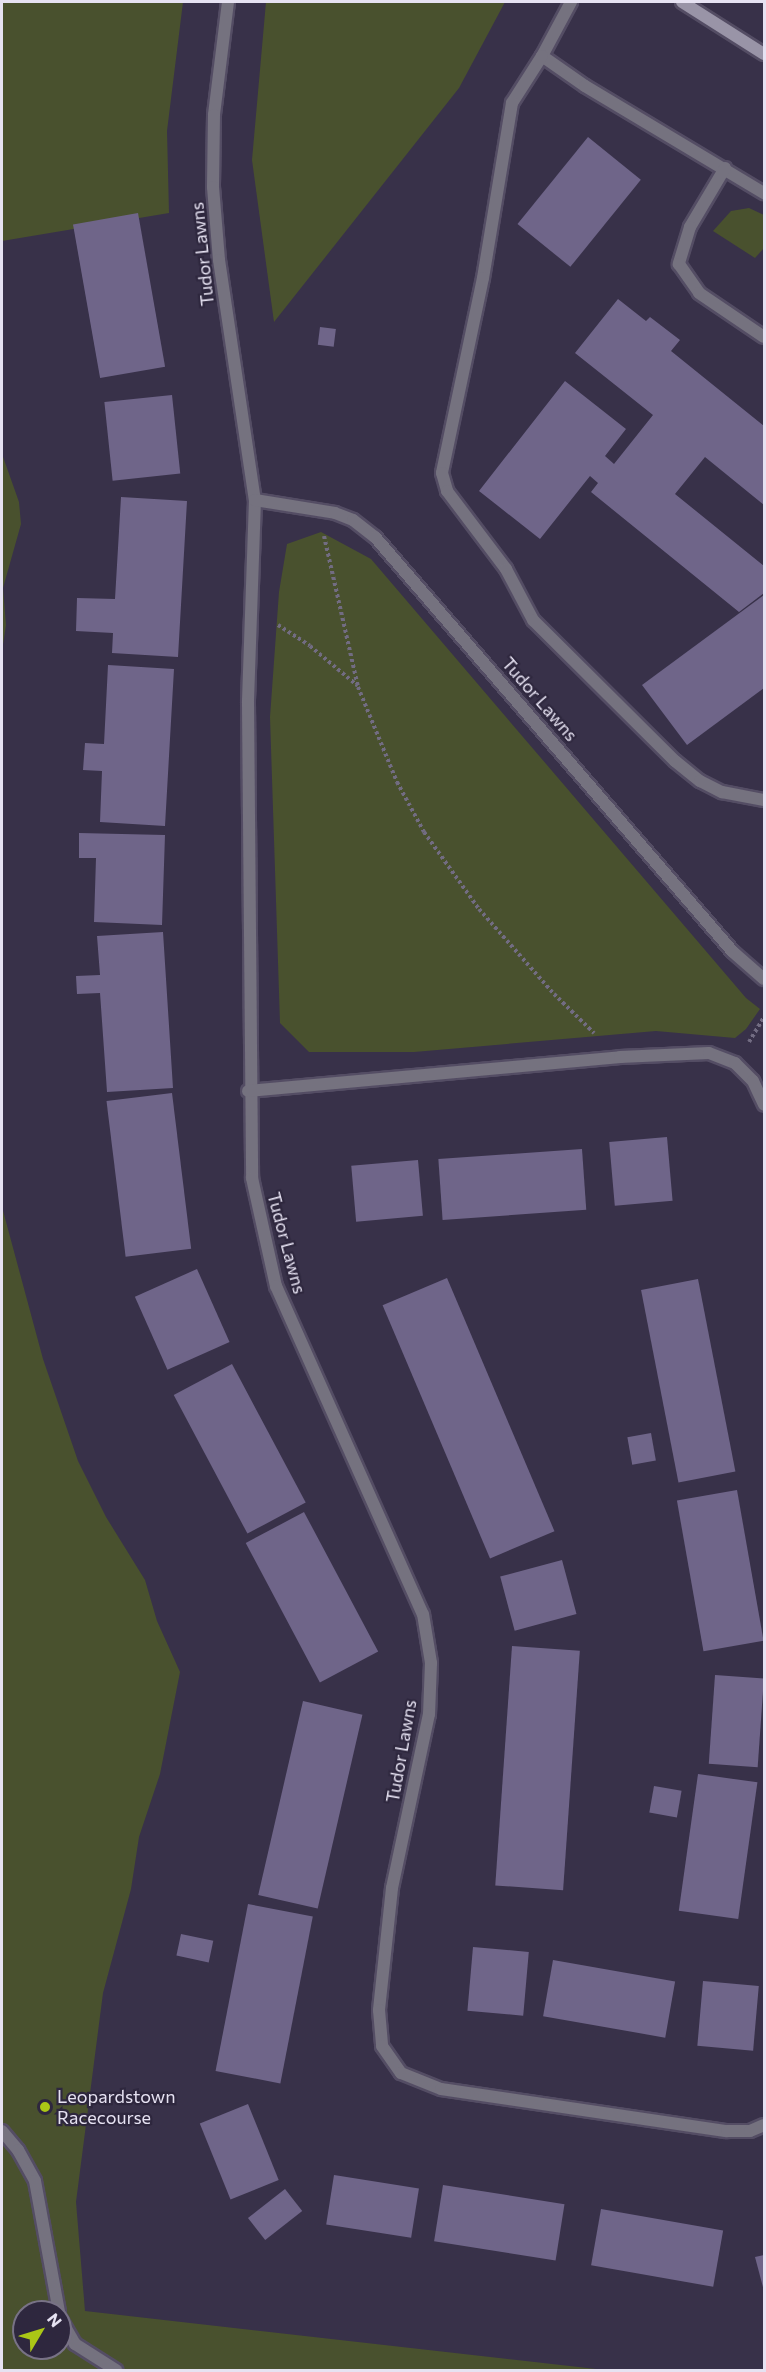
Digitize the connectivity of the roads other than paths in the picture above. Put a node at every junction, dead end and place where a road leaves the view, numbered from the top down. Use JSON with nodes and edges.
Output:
{"nodes":[{"id":1,"x":228,"y":2,"type":"edge"},
{"id":2,"x":571,"y":2,"type":"edge"},
{"id":3,"x":682,"y":2,"type":"edge"},
{"id":4,"x":765,"y":54,"type":"edge"},
{"id":5,"x":542,"y":56,"type":"junction"},
{"id":6,"x":725,"y":168,"type":"junction"},
{"id":7,"x":765,"y":193,"type":"edge"},
{"id":8,"x":765,"y":336,"type":"edge"},
{"id":9,"x":255,"y":500,"type":"junction"},
{"id":10,"x":765,"y":800,"type":"edge"},
{"id":11,"x":765,"y":979,"type":"edge"},
{"id":12,"x":248,"y":1091,"type":"junction"},
{"id":13,"x":765,"y":1106,"type":"edge"},
{"id":14,"x":765,"y":2125,"type":"edge"},
{"id":15,"x":2,"y":2131,"type":"edge"},
{"id":16,"x":56,"y":2300,"type":"edge"},
{"id":17,"x":72,"y":2339,"type":"edge"},
{"id":18,"x":116,"y":2370,"type":"edge"}],
"edges":[{"from":1,"to":9,"type":"street","name":"Tudor Lawns"},
{"from":2,"to":5,"type":"street"},
{"from":3,"to":4,"type":"main road"},
{"from":5,"to":6,"type":"street"},
{"from":5,"to":10,"type":"street"},
{"from":6,"to":7,"type":"street"},
{"from":6,"to":8,"type":"street"},
{"from":9,"to":11,"type":"street","name":"Tudor Lawns"},
{"from":9,"to":12,"type":"street","name":"Tudor Lawns"},
{"from":12,"to":13,"type":"street"},
{"from":12,"to":14,"type":"street","name":"Tudor Lawns"},
{"from":15,"to":16,"type":"street"},
{"from":17,"to":18,"type":"street"}]}
